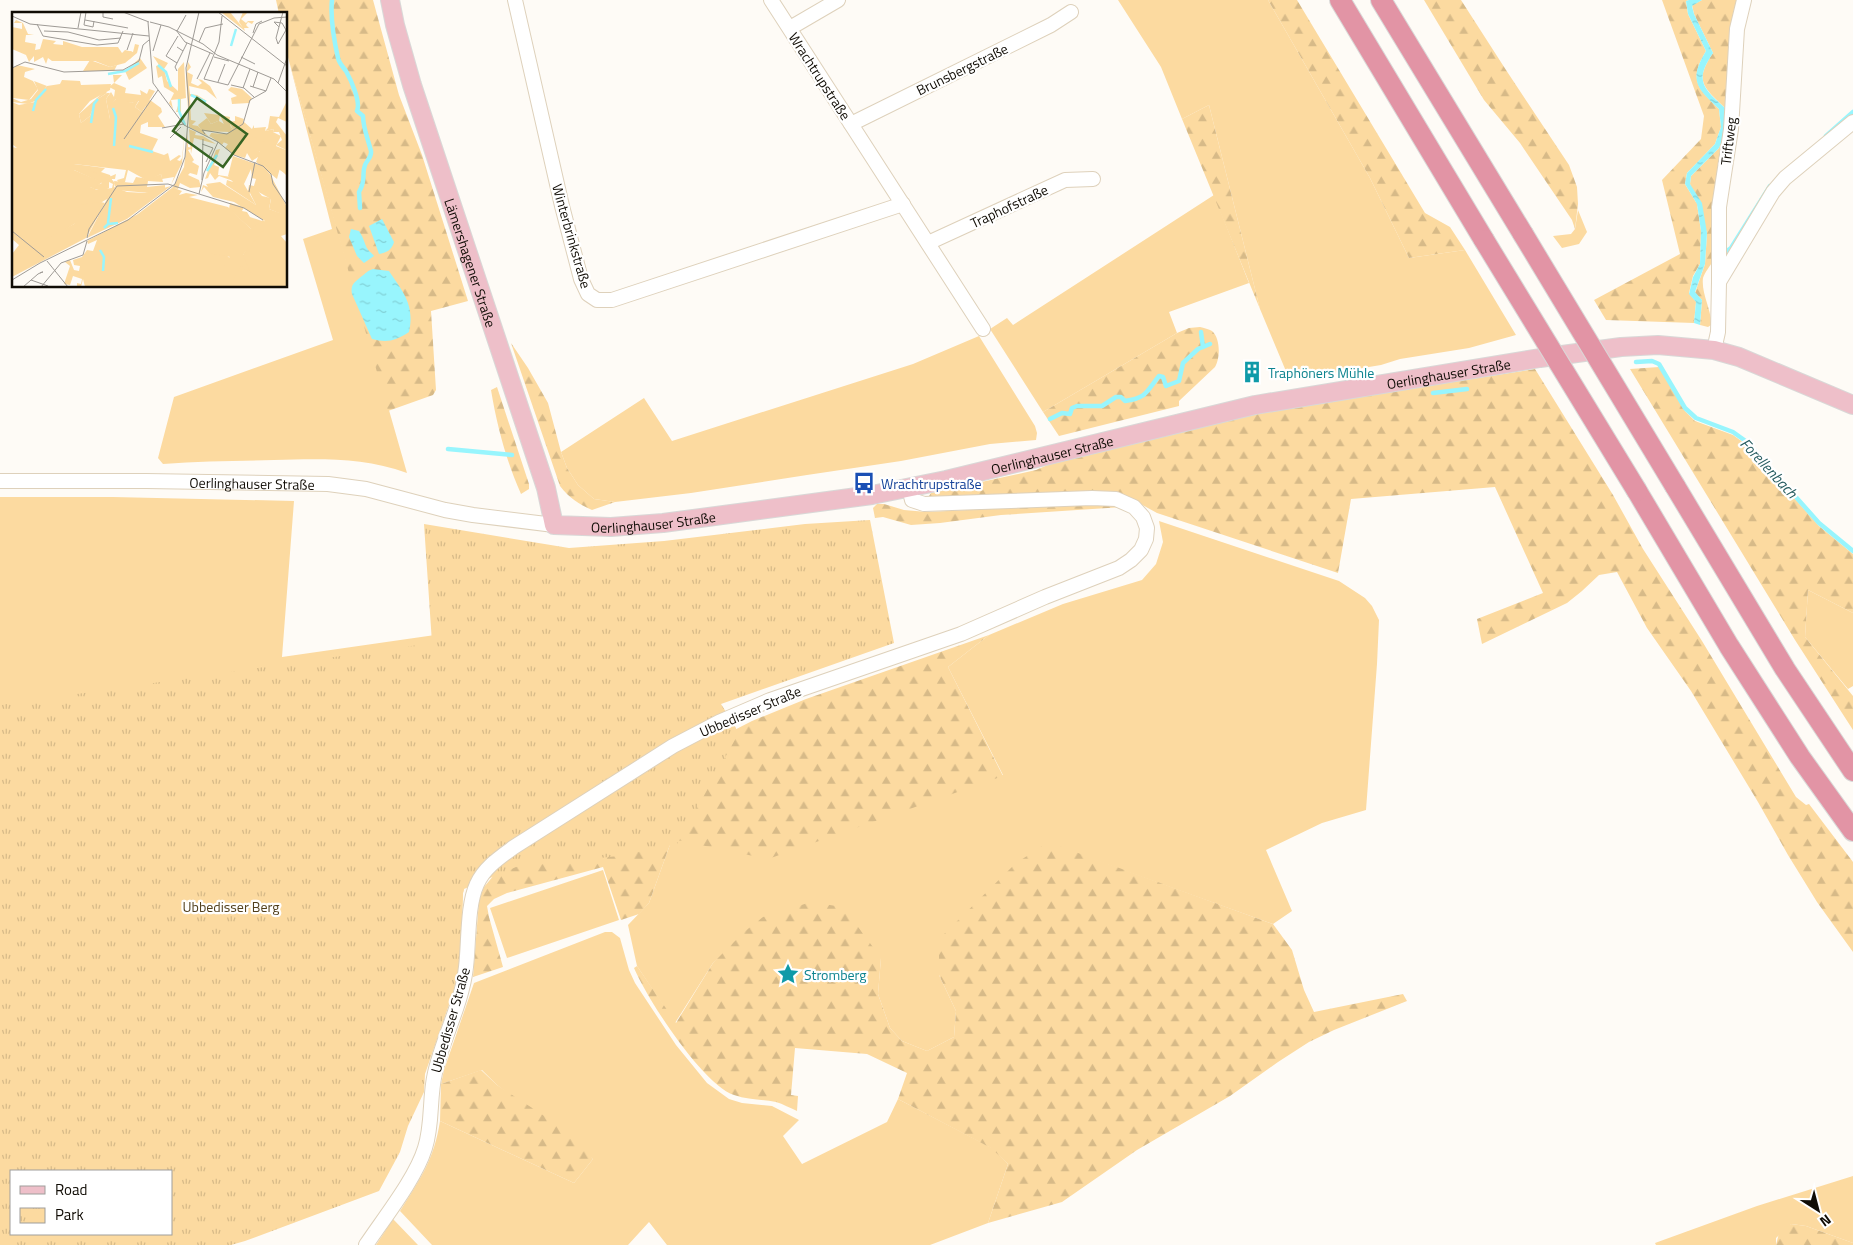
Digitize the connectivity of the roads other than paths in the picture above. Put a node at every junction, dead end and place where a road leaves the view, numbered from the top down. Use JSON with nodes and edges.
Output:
{"nodes":[{"id":1,"x":390,"y":0,"type":"edge"},
{"id":2,"x":515,"y":0,"type":"edge"},
{"id":3,"x":771,"y":0,"type":"edge"},
{"id":4,"x":838,"y":0,"type":"edge"},
{"id":5,"x":1340,"y":0,"type":"edge"},
{"id":6,"x":1381,"y":0,"type":"edge"},
{"id":7,"x":1744,"y":0,"type":"edge"},
{"id":8,"x":1071,"y":12,"type":"dead end"},
{"id":9,"x":790,"y":28,"type":"junction"},
{"id":10,"x":1853,"y":122,"type":"edge"},
{"id":11,"x":851,"y":124,"type":"junction"},
{"id":12,"x":1093,"y":179,"type":"dead end"},
{"id":13,"x":903,"y":204,"type":"junction"},
{"id":14,"x":928,"y":243,"type":"junction"},
{"id":15,"x":1719,"y":282,"type":"junction"},
{"id":16,"x":983,"y":329,"type":"dead end"},
{"id":17,"x":1714,"y":350,"type":"junction"},
{"id":18,"x":1853,"y":405,"type":"edge"},
{"id":19,"x":0,"y":481,"type":"edge"},
{"id":20,"x":909,"y":488,"type":"junction"},
{"id":21,"x":554,"y":525,"type":"junction"},
{"id":22,"x":1853,"y":771,"type":"edge"},
{"id":23,"x":1853,"y":830,"type":"edge"},
{"id":24,"x":366,"y":1245,"type":"edge"}],
"edges":[{"from":1,"to":21,"type":"main road","name":"Lämershagener Straße"},
{"from":2,"to":13,"type":"street","name":"Winterbrinkstraße"},
{"from":3,"to":9,"type":"street","name":"Wrachtrupstraße"},
{"from":4,"to":9,"type":"street"},
{"from":5,"to":23,"type":"highway","bridge":true},
{"from":6,"to":22,"type":"highway","bridge":true},
{"from":7,"to":15,"type":"street","name":"Triftweg"},
{"from":8,"to":11,"type":"street","name":"Brunsbergstraße"},
{"from":9,"to":11,"type":"street","name":"Wrachtrupstraße"},
{"from":10,"to":15,"type":"street","name":"Triftweg"},
{"from":11,"to":13,"type":"street","name":"Wrachtrupstraße"},
{"from":12,"to":14,"type":"street","name":"Traphofstraße"},
{"from":13,"to":14,"type":"street","name":"Wrachtrupstraße"},
{"from":14,"to":16,"type":"street","name":"Wrachtrupstraße"},
{"from":15,"to":17,"type":"street","name":"Triftweg"},
{"from":17,"to":18,"type":"main road","name":"Oerlinghauser Straße"},
{"from":17,"to":20,"type":"main road","name":"Oerlinghauser Straße"},
{"from":19,"to":21,"type":"street","name":"Oerlinghauser Straße"},
{"from":20,"to":21,"type":"main road","name":"Oerlinghauser Straße"},
{"from":20,"to":24,"type":"street","name":"Ubbedisser Straße"}]}
